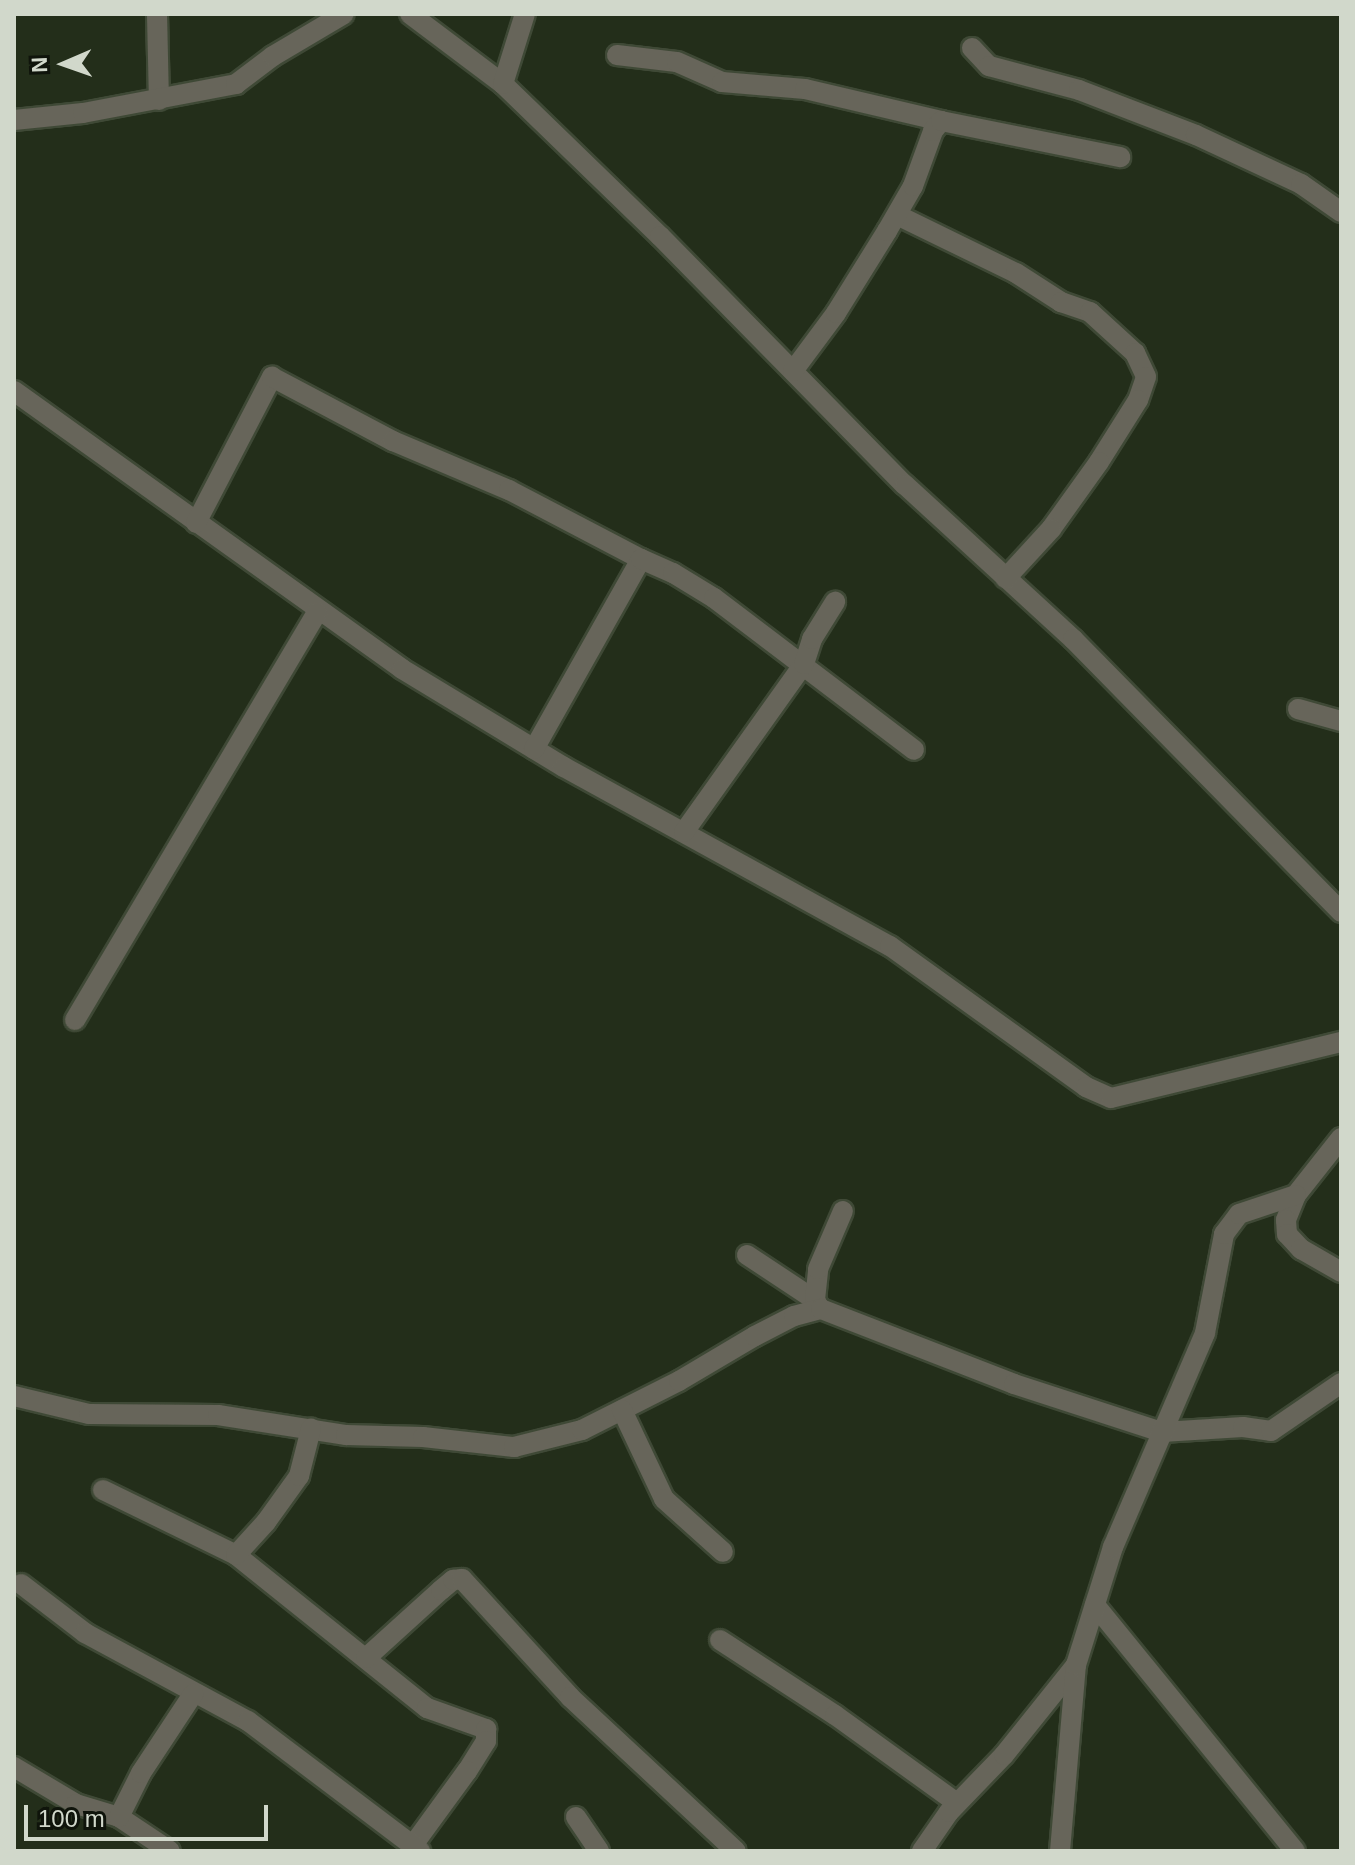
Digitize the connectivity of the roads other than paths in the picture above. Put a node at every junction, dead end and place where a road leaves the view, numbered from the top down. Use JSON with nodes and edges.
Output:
{"nodes":[{"id":1,"x":157,"y":14,"type":"edge"},
{"id":2,"x":344,"y":14,"type":"edge"},
{"id":3,"x":410,"y":14,"type":"edge"},
{"id":4,"x":525,"y":14,"type":"edge"},
{"id":5,"x":972,"y":48,"type":"dead end"},
{"id":6,"x":617,"y":55,"type":"dead end"},
{"id":7,"x":503,"y":84,"type":"junction"},
{"id":8,"x":159,"y":100,"type":"junction"},
{"id":9,"x":14,"y":120,"type":"edge"},
{"id":10,"x":941,"y":121,"type":"junction"},
{"id":11,"x":1120,"y":157,"type":"dead end"},
{"id":12,"x":1341,"y":212,"type":"edge"},
{"id":13,"x":897,"y":215,"type":"junction"},
{"id":14,"x":793,"y":371,"type":"junction"},
{"id":15,"x":14,"y":391,"type":"edge"},
{"id":16,"x":196,"y":523,"type":"junction"},
{"id":17,"x":641,"y":559,"type":"junction"},
{"id":18,"x":1006,"y":578,"type":"junction"},
{"id":19,"x":835,"y":602,"type":"dead end"},
{"id":20,"x":317,"y":612,"type":"junction"},
{"id":21,"x":804,"y":664,"type":"junction"},
{"id":22,"x":1298,"y":709,"type":"dead end"},
{"id":23,"x":1341,"y":721,"type":"edge"},
{"id":24,"x":534,"y":749,"type":"junction"},
{"id":25,"x":914,"y":750,"type":"dead end"},
{"id":26,"x":684,"y":832,"type":"junction"},
{"id":27,"x":1341,"y":912,"type":"edge"},
{"id":28,"x":75,"y":1020,"type":"dead end"},
{"id":29,"x":1341,"y":1042,"type":"edge"},
{"id":30,"x":1341,"y":1138,"type":"edge"},
{"id":31,"x":1296,"y":1195,"type":"junction"},
{"id":32,"x":843,"y":1211,"type":"dead end"},
{"id":33,"x":747,"y":1255,"type":"dead end"},
{"id":34,"x":1341,"y":1272,"type":"edge"},
{"id":35,"x":818,"y":1305,"type":"junction"},
{"id":36,"x":1341,"y":1383,"type":"edge"},
{"id":37,"x":14,"y":1396,"type":"edge"},
{"id":38,"x":622,"y":1410,"type":"junction"},
{"id":39,"x":311,"y":1429,"type":"junction"},
{"id":40,"x":1162,"y":1432,"type":"junction"},
{"id":41,"x":103,"y":1490,"type":"dead end"},
{"id":42,"x":723,"y":1552,"type":"dead end"},
{"id":43,"x":236,"y":1555,"type":"junction"},
{"id":44,"x":21,"y":1584,"type":"dead end"},
{"id":45,"x":1095,"y":1605,"type":"junction"},
{"id":46,"x":720,"y":1640,"type":"dead end"},
{"id":47,"x":366,"y":1658,"type":"junction"},
{"id":48,"x":1076,"y":1665,"type":"junction"},
{"id":49,"x":193,"y":1694,"type":"junction"},
{"id":50,"x":14,"y":1767,"type":"edge"},
{"id":51,"x":957,"y":1803,"type":"junction"},
{"id":52,"x":119,"y":1817,"type":"junction"},
{"id":53,"x":576,"y":1817,"type":"dead end"},
{"id":54,"x":417,"y":1848,"type":"edge"},
{"id":55,"x":170,"y":1851,"type":"edge"},
{"id":56,"x":599,"y":1851,"type":"edge"},
{"id":57,"x":736,"y":1851,"type":"edge"},
{"id":58,"x":922,"y":1851,"type":"edge"},
{"id":59,"x":1060,"y":1851,"type":"edge"},
{"id":60,"x":1295,"y":1851,"type":"edge"}],
"edges":[{"from":1,"to":8,"type":"street"},
{"from":2,"to":8,"type":"street"},
{"from":3,"to":7,"type":"street"},
{"from":4,"to":7,"type":"street"},
{"from":5,"to":12,"type":"street"},
{"from":6,"to":10,"type":"street"},
{"from":7,"to":14,"type":"street"},
{"from":8,"to":9,"type":"street"},
{"from":10,"to":11,"type":"street"},
{"from":10,"to":13,"type":"street"},
{"from":13,"to":14,"type":"street"},
{"from":13,"to":18,"type":"street"},
{"from":14,"to":18,"type":"street"},
{"from":15,"to":16,"type":"street"},
{"from":16,"to":17,"type":"street"},
{"from":16,"to":20,"type":"street"},
{"from":17,"to":21,"type":"street"},
{"from":17,"to":24,"type":"street"},
{"from":18,"to":27,"type":"street"},
{"from":19,"to":21,"type":"street"},
{"from":20,"to":24,"type":"street"},
{"from":20,"to":28,"type":"street"},
{"from":21,"to":25,"type":"street"},
{"from":21,"to":26,"type":"street"},
{"from":22,"to":23,"type":"street"},
{"from":24,"to":26,"type":"street"},
{"from":26,"to":29,"type":"street"},
{"from":30,"to":31,"type":"street"},
{"from":31,"to":34,"type":"street"},
{"from":31,"to":40,"type":"street"},
{"from":32,"to":35,"type":"street"},
{"from":33,"to":35,"type":"street"},
{"from":35,"to":38,"type":"street"},
{"from":35,"to":40,"type":"street"},
{"from":36,"to":40,"type":"street"},
{"from":37,"to":39,"type":"street"},
{"from":38,"to":39,"type":"street"},
{"from":38,"to":42,"type":"street"},
{"from":39,"to":43,"type":"street"},
{"from":40,"to":45,"type":"street"},
{"from":41,"to":43,"type":"street"},
{"from":43,"to":47,"type":"street"},
{"from":44,"to":49,"type":"street"},
{"from":45,"to":48,"type":"street"},
{"from":45,"to":60,"type":"street"},
{"from":46,"to":51,"type":"street"},
{"from":47,"to":54,"type":"street"},
{"from":47,"to":57,"type":"street"},
{"from":48,"to":51,"type":"street"},
{"from":48,"to":59,"type":"street"},
{"from":49,"to":52,"type":"street"},
{"from":49,"to":54,"type":"street"},
{"from":50,"to":52,"type":"street"},
{"from":51,"to":58,"type":"street"},
{"from":52,"to":55,"type":"street"},
{"from":53,"to":56,"type":"street"}]}
